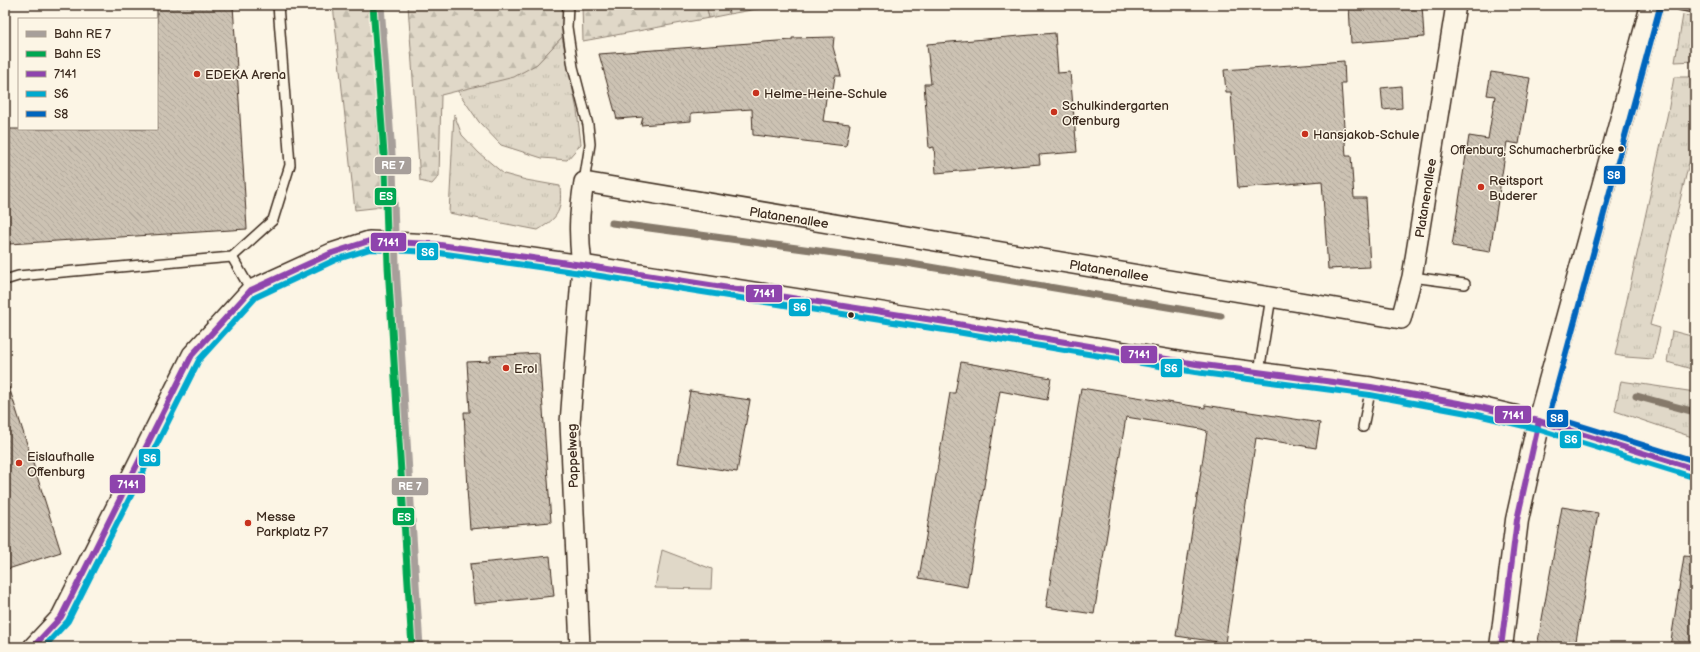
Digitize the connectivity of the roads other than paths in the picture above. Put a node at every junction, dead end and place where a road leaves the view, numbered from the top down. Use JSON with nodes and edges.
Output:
{"nodes":[{"id":1,"x":278,"y":5,"type":"edge"},
{"id":2,"x":568,"y":5,"type":"edge"},
{"id":3,"x":1456,"y":5,"type":"edge"},
{"id":4,"x":1652,"y":5,"type":"edge"},
{"id":5,"x":1680,"y":5,"type":"edge"},
{"id":6,"x":1695,"y":8,"type":"edge"},
{"id":7,"x":584,"y":182,"type":"junction"},
{"id":8,"x":232,"y":257,"type":"junction"},
{"id":9,"x":582,"y":265,"type":"junction"},
{"id":10,"x":1412,"y":277,"type":"junction"},
{"id":11,"x":5,"y":280,"type":"edge"},
{"id":12,"x":1465,"y":284,"type":"dead end"},
{"id":13,"x":251,"y":290,"type":"junction"},
{"id":14,"x":1271,"y":296,"type":"junction"},
{"id":15,"x":1259,"y":372,"type":"junction"},
{"id":16,"x":1371,"y":387,"type":"junction"},
{"id":17,"x":1538,"y":422,"type":"junction"},
{"id":18,"x":1363,"y":427,"type":"dead end"},
{"id":19,"x":1695,"y":469,"type":"edge"},
{"id":20,"x":33,"y":647,"type":"edge"},
{"id":21,"x":580,"y":647,"type":"edge"},
{"id":22,"x":1502,"y":647,"type":"edge"}],
"edges":[{"from":1,"to":8,"type":"lane"},
{"from":2,"to":7,"type":"lane"},
{"from":3,"to":10,"type":"street","name":"Platanenallee"},
{"from":4,"to":17,"type":"street"},
{"from":5,"to":6,"type":"lane"},
{"from":7,"to":9,"type":"street"},
{"from":7,"to":14,"type":"street","name":"Platanenallee"},
{"from":8,"to":11,"type":"lane"},
{"from":8,"to":13,"type":"lane"},
{"from":9,"to":13,"type":"street"},
{"from":9,"to":15,"type":"street"},
{"from":9,"to":21,"type":"street","name":"Pappelweg"},
{"from":10,"to":12,"type":"lane"},
{"from":10,"to":14,"type":"street","name":"Platanenallee"},
{"from":13,"to":20,"type":"street"},
{"from":14,"to":15,"type":"lane"},
{"from":15,"to":16,"type":"street"},
{"from":16,"to":17,"type":"street"},
{"from":16,"to":18,"type":"lane"},
{"from":17,"to":19,"type":"street"},
{"from":17,"to":22,"type":"street"}]}
